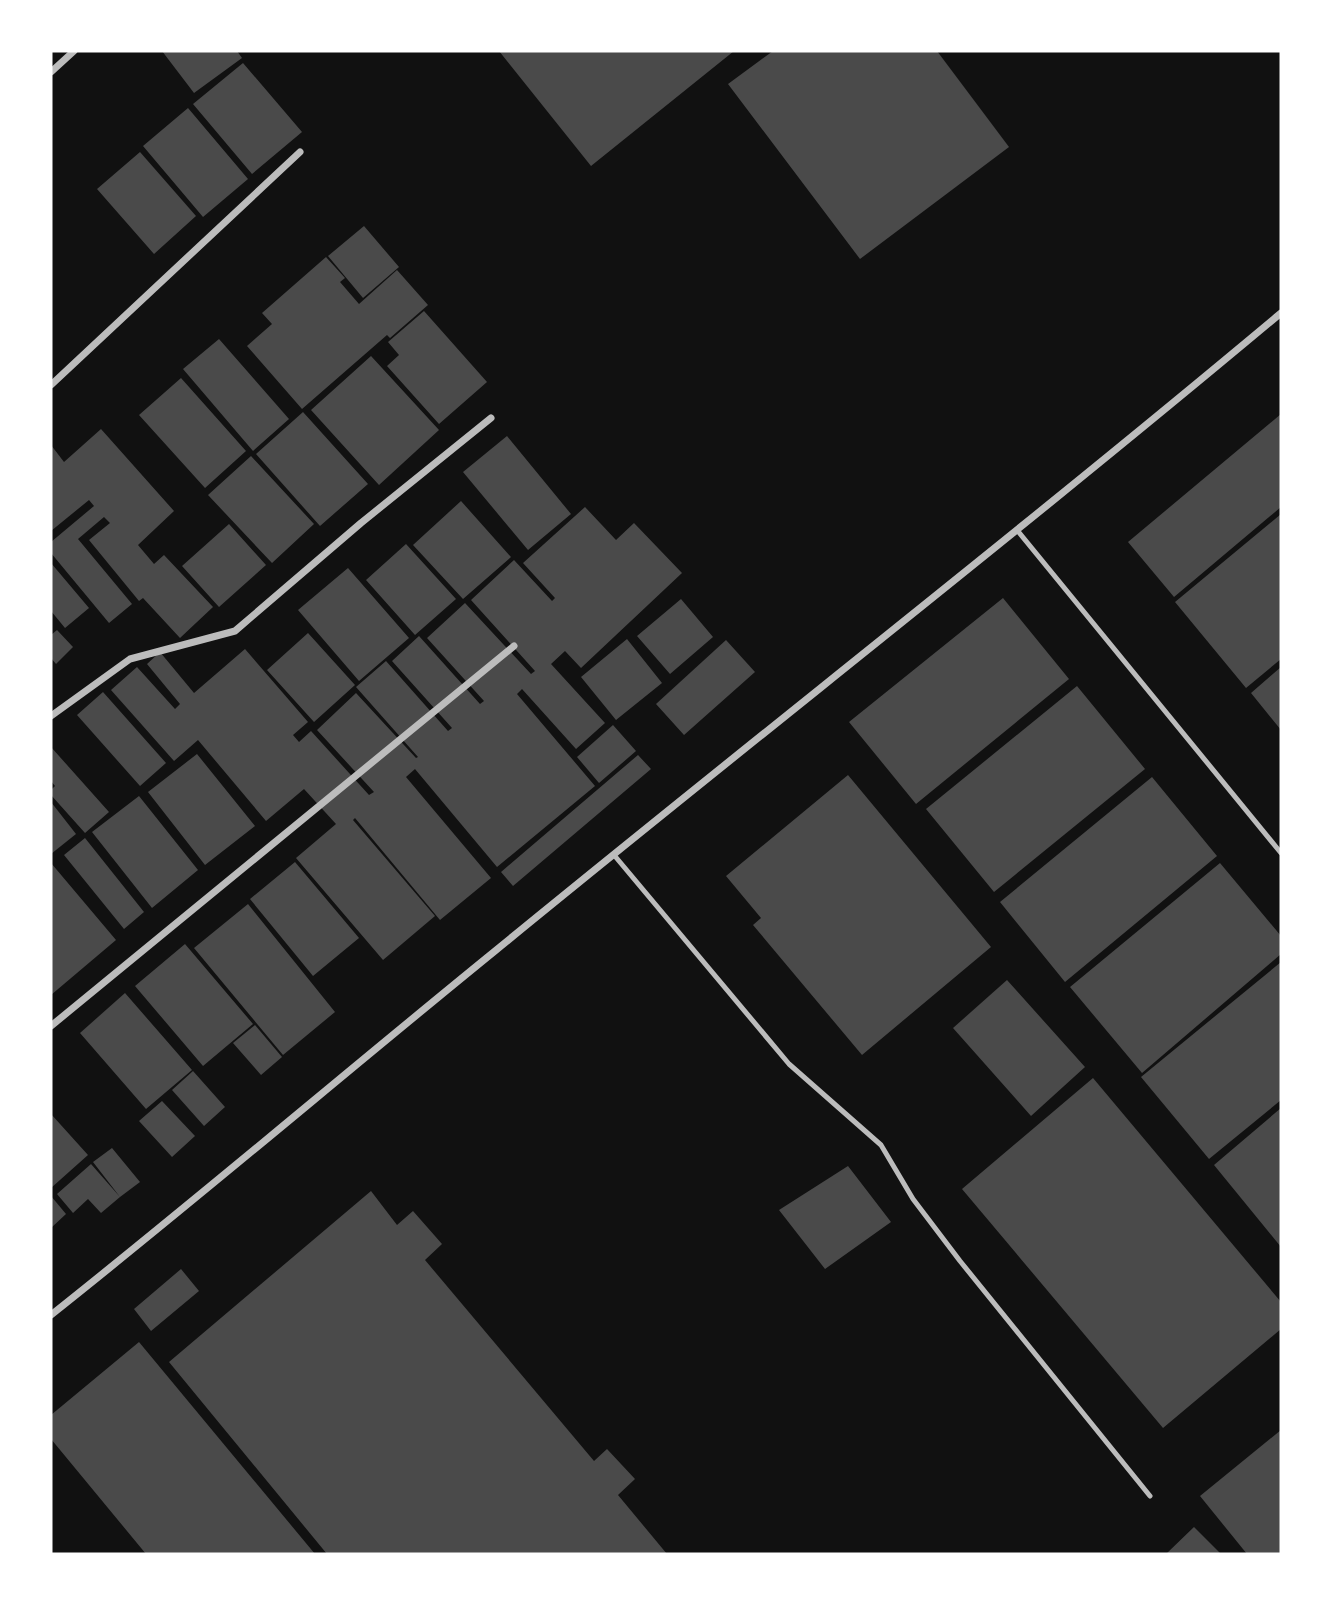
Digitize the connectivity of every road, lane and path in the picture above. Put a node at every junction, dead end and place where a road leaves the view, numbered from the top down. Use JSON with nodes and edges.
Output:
{"nodes":[{"id":1,"x":74,"y":51,"type":"edge"},
{"id":2,"x":51,"y":72,"type":"edge"},
{"id":3,"x":300,"y":152,"type":"dead end"},
{"id":4,"x":1281,"y":313,"type":"edge"},
{"id":5,"x":51,"y":385,"type":"edge"},
{"id":6,"x":491,"y":418,"type":"dead end"},
{"id":7,"x":1017,"y":530,"type":"junction"},
{"id":8,"x":514,"y":646,"type":"dead end"},
{"id":9,"x":51,"y":716,"type":"edge"},
{"id":10,"x":1281,"y":853,"type":"edge"},
{"id":11,"x":614,"y":855,"type":"junction"},
{"id":12,"x":51,"y":1026,"type":"edge"},
{"id":13,"x":51,"y":1315,"type":"edge"},
{"id":14,"x":1150,"y":1496,"type":"dead end"}],
"edges":[{"from":1,"to":2,"type":"street"},
{"from":3,"to":5,"type":"street"},
{"from":4,"to":7,"type":"street"},
{"from":6,"to":9,"type":"street"},
{"from":7,"to":10,"type":"lane"},
{"from":7,"to":11,"type":"street"},
{"from":8,"to":12,"type":"street"},
{"from":11,"to":13,"type":"street"},
{"from":11,"to":14,"type":"lane"}]}
